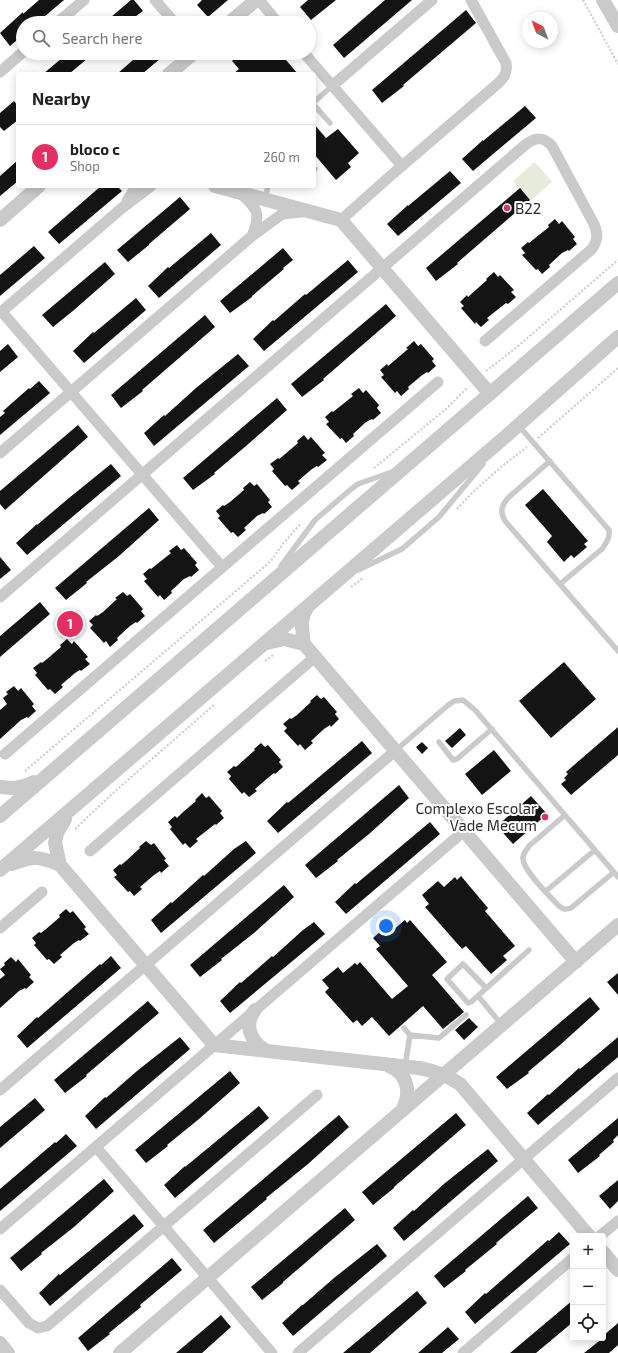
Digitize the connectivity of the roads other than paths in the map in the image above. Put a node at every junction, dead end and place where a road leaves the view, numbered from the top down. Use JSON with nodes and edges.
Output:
{"nodes":[{"id":1,"x":84,"y":0,"type":"edge"},
{"id":2,"x":155,"y":0,"type":"edge"},
{"id":3,"x":257,"y":0,"type":"edge"},
{"id":4,"x":432,"y":0,"type":"edge"},
{"id":5,"x":471,"y":0,"type":"edge"},
{"id":6,"x":603,"y":0,"type":"edge"},
{"id":7,"x":65,"y":16,"type":"edge"},
{"id":8,"x":169,"y":16,"type":"edge"},
{"id":9,"x":238,"y":16,"type":"edge"},
{"id":10,"x":272,"y":16,"type":"edge"},
{"id":11,"x":618,"y":26,"type":"edge"},
{"id":12,"x":16,"y":58,"type":"edge"},
{"id":13,"x":186,"y":60,"type":"edge"},
{"id":14,"x":310,"y":60,"type":"edge"},
{"id":15,"x":0,"y":72,"type":"edge"},
{"id":16,"x":171,"y":72,"type":"edge"},
{"id":17,"x":332,"y":86,"type":"junction"},
{"id":18,"x":316,"y":100,"type":"edge"},
{"id":19,"x":316,"y":107,"type":"edge"},
{"id":20,"x":330,"y":123,"type":"dead end"},
{"id":21,"x":402,"y":166,"type":"junction"},
{"id":22,"x":37,"y":188,"type":"edge"},
{"id":23,"x":134,"y":188,"type":"edge"},
{"id":24,"x":147,"y":188,"type":"edge"},
{"id":25,"x":223,"y":188,"type":"edge"},
{"id":26,"x":239,"y":192,"type":"junction"},
{"id":27,"x":267,"y":193,"type":"edge"},
{"id":28,"x":122,"y":208,"type":"junction"},
{"id":29,"x":311,"y":212,"type":"junction"},
{"id":30,"x":0,"y":220,"type":"edge"},
{"id":31,"x":341,"y":220,"type":"junction"},
{"id":32,"x":252,"y":236,"type":"junction"},
{"id":33,"x":382,"y":268,"type":"junction"},
{"id":34,"x":618,"y":283,"type":"edge"},
{"id":35,"x":1,"y":312,"type":"edge"},
{"id":36,"x":618,"y":337,"type":"edge"},
{"id":37,"x":485,"y":342,"type":"dead end"},
{"id":38,"x":438,"y":382,"type":"dead end"},
{"id":39,"x":70,"y":392,"type":"junction"},
{"id":40,"x":490,"y":394,"type":"junction"},
{"id":41,"x":518,"y":425,"type":"junction"},
{"id":42,"x":0,"y":452,"type":"edge"},
{"id":43,"x":550,"y":461,"type":"junction"},
{"id":44,"x":407,"y":466,"type":"junction"},
{"id":45,"x":142,"y":474,"type":"junction"},
{"id":46,"x":222,"y":567,"type":"junction"},
{"id":47,"x":560,"y":584,"type":"junction"},
{"id":48,"x":264,"y":589,"type":"junction"},
{"id":49,"x":0,"y":597,"type":"edge"},
{"id":50,"x":308,"y":607,"type":"junction"},
{"id":51,"x":304,"y":644,"type":"junction"},
{"id":52,"x":270,"y":649,"type":"junction"},
{"id":53,"x":618,"y":651,"type":"edge"},
{"id":54,"x":315,"y":658,"type":"junction"},
{"id":55,"x":492,"y":729,"type":"junction"},
{"id":56,"x":439,"y":742,"type":"dead end"},
{"id":57,"x":395,"y":751,"type":"junction"},
{"id":58,"x":5,"y":754,"type":"dead end"},
{"id":59,"x":44,"y":778,"type":"junction"},
{"id":60,"x":0,"y":787,"type":"edge"},
{"id":61,"x":71,"y":809,"type":"junction"},
{"id":62,"x":565,"y":815,"type":"junction"},
{"id":63,"x":0,"y":816,"type":"edge"},
{"id":64,"x":464,"y":831,"type":"junction"},
{"id":65,"x":595,"y":850,"type":"junction"},
{"id":66,"x":90,"y":851,"type":"dead end"},
{"id":67,"x":60,"y":865,"type":"junction"},
{"id":68,"x":2,"y":869,"type":"edge"},
{"id":69,"x":614,"y":872,"type":"junction"},
{"id":70,"x":618,"y":877,"type":"edge"},
{"id":71,"x":42,"y":892,"type":"dead end"},
{"id":72,"x":546,"y":892,"type":"junction"},
{"id":73,"x":618,"y":925,"type":"edge"},
{"id":74,"x":0,"y":928,"type":"edge"},
{"id":75,"x":530,"y":950,"type":"dead end"},
{"id":76,"x":576,"y":962,"type":"junction"},
{"id":77,"x":145,"y":965,"type":"junction"},
{"id":78,"x":486,"y":988,"type":"junction"},
{"id":79,"x":478,"y":996,"type":"junction"},
{"id":80,"x":256,"y":1010,"type":"junction"},
{"id":81,"x":466,"y":1014,"type":"dead end"},
{"id":82,"x":503,"y":1025,"type":"junction"},
{"id":83,"x":404,"y":1028,"type":"dead end"},
{"id":84,"x":410,"y":1035,"type":"junction"},
{"id":85,"x":214,"y":1045,"type":"junction"},
{"id":86,"x":265,"y":1050,"type":"junction"},
{"id":87,"x":385,"y":1064,"type":"junction"},
{"id":88,"x":405,"y":1067,"type":"junction"},
{"id":89,"x":445,"y":1075,"type":"junction"},
{"id":90,"x":618,"y":1078,"type":"edge"},
{"id":91,"x":0,"y":1090,"type":"edge"},
{"id":92,"x":317,"y":1095,"type":"dead end"},
{"id":93,"x":402,"y":1112,"type":"junction"},
{"id":94,"x":96,"y":1147,"type":"junction"},
{"id":95,"x":524,"y":1159,"type":"junction"},
{"id":96,"x":618,"y":1221,"type":"edge"},
{"id":97,"x":164,"y":1227,"type":"junction"},
{"id":98,"x":0,"y":1229,"type":"edge"},
{"id":99,"x":586,"y":1233,"type":"edge"},
{"id":100,"x":604,"y":1233,"type":"edge"},
{"id":101,"x":606,"y":1256,"type":"edge"},
{"id":102,"x":570,"y":1261,"type":"edge"},
{"id":103,"x":618,"y":1270,"type":"edge"},
{"id":104,"x":208,"y":1278,"type":"junction"},
{"id":105,"x":0,"y":1290,"type":"edge"},
{"id":106,"x":0,"y":1343,"type":"edge"},
{"id":107,"x":8,"y":1353,"type":"edge"},
{"id":108,"x":120,"y":1353,"type":"edge"},
{"id":109,"x":272,"y":1353,"type":"edge"},
{"id":110,"x":298,"y":1353,"type":"edge"},
{"id":111,"x":463,"y":1353,"type":"edge"}],
"edges":[{"from":1,"to":7,"type":"street"},
{"from":2,"to":8,"type":"street"},
{"from":3,"to":9,"type":"street"},
{"from":3,"to":10,"type":"street"},
{"from":4,"to":17,"type":"street"},
{"from":5,"to":21,"type":"street"},
{"from":6,"to":11,"type":"street"},
{"from":12,"to":15,"type":"street"},
{"from":13,"to":16,"type":"street"},
{"from":14,"to":17,"type":"street"},
{"from":17,"to":18,"type":"lane"},
{"from":17,"to":21,"type":"street"},
{"from":19,"to":20,"type":"lane"},
{"from":21,"to":31,"type":"street"},
{"from":22,"to":30,"type":"street"},
{"from":23,"to":28,"type":"street"},
{"from":24,"to":28,"type":"street"},
{"from":25,"to":26,"type":"street"},
{"from":26,"to":27,"type":"street"},
{"from":26,"to":32,"type":"street"},
{"from":27,"to":29,"type":"street"},
{"from":28,"to":35,"type":"street"},
{"from":29,"to":31,"type":"street"},
{"from":29,"to":32,"type":"street"},
{"from":31,"to":33,"type":"street"},
{"from":32,"to":39,"type":"street"},
{"from":33,"to":37,"type":"street"},
{"from":33,"to":40,"type":"street"},
{"from":33,"to":45,"type":"street"},
{"from":34,"to":40,"type":"street"},
{"from":35,"to":39,"type":"street"},
{"from":36,"to":41,"type":"street"},
{"from":38,"to":46,"type":"street"},
{"from":39,"to":42,"type":"street"},
{"from":39,"to":45,"type":"street"},
{"from":40,"to":44,"type":"street"},
{"from":41,"to":43,"type":"lane"},
{"from":41,"to":50,"type":"street"},
{"from":43,"to":47,"type":"lane"},
{"from":43,"to":47,"type":"lane"},
{"from":44,"to":48,"type":"street"},
{"from":44,"to":48,"type":"lane"},
{"from":45,"to":46,"type":"street"},
{"from":45,"to":49,"type":"street"},
{"from":46,"to":58,"type":"street"},
{"from":47,"to":53,"type":"lane"},
{"from":48,"to":59,"type":"street"},
{"from":50,"to":51,"type":"street"},
{"from":50,"to":52,"type":"street"},
{"from":51,"to":52,"type":"street"},
{"from":51,"to":54,"type":"street"},
{"from":52,"to":61,"type":"street"},
{"from":54,"to":57,"type":"street"},
{"from":54,"to":66,"type":"street"},
{"from":55,"to":56,"type":"lane"},
{"from":55,"to":57,"type":"lane"},
{"from":55,"to":62,"type":"lane"},
{"from":57,"to":64,"type":"street"},
{"from":57,"to":77,"type":"street"},
{"from":59,"to":60,"type":"street"},
{"from":59,"to":63,"type":"street"},
{"from":61,"to":67,"type":"street"},
{"from":61,"to":68,"type":"street"},
{"from":62,"to":65,"type":"lane"},
{"from":62,"to":72,"type":"lane"},
{"from":64,"to":76,"type":"street"},
{"from":64,"to":80,"type":"street"},
{"from":65,"to":69,"type":"lane"},
{"from":65,"to":72,"type":"lane"},
{"from":67,"to":68,"type":"street"},
{"from":67,"to":77,"type":"street"},
{"from":69,"to":70,"type":"lane"},
{"from":69,"to":72,"type":"lane"},
{"from":71,"to":74,"type":"street"},
{"from":73,"to":76,"type":"street"},
{"from":75,"to":78,"type":"lane"},
{"from":76,"to":82,"type":"street"},
{"from":77,"to":85,"type":"street"},
{"from":77,"to":91,"type":"street"},
{"from":78,"to":79,"type":"lane"},
{"from":78,"to":79,"type":"lane"},
{"from":79,"to":82,"type":"lane"},
{"from":80,"to":85,"type":"street"},
{"from":80,"to":86,"type":"street"},
{"from":81,"to":84,"type":"lane"},
{"from":82,"to":89,"type":"street"},
{"from":83,"to":84,"type":"lane"},
{"from":84,"to":88,"type":"lane"},
{"from":85,"to":86,"type":"street"},
{"from":85,"to":94,"type":"street"},
{"from":86,"to":87,"type":"street"},
{"from":87,"to":88,"type":"street"},
{"from":87,"to":93,"type":"street"},
{"from":88,"to":89,"type":"street"},
{"from":89,"to":93,"type":"street"},
{"from":89,"to":95,"type":"street"},
{"from":90,"to":95,"type":"street"},
{"from":92,"to":97,"type":"street"},
{"from":93,"to":104,"type":"street"},
{"from":94,"to":97,"type":"street"},
{"from":94,"to":98,"type":"street"},
{"from":95,"to":99,"type":"street"},
{"from":95,"to":110,"type":"street"},
{"from":96,"to":100,"type":"street"},
{"from":97,"to":104,"type":"street"},
{"from":97,"to":105,"type":"street"},
{"from":101,"to":103,"type":"street"},
{"from":102,"to":111,"type":"street"},
{"from":104,"to":108,"type":"street"},
{"from":104,"to":109,"type":"street"},
{"from":106,"to":107,"type":"street"}]}
